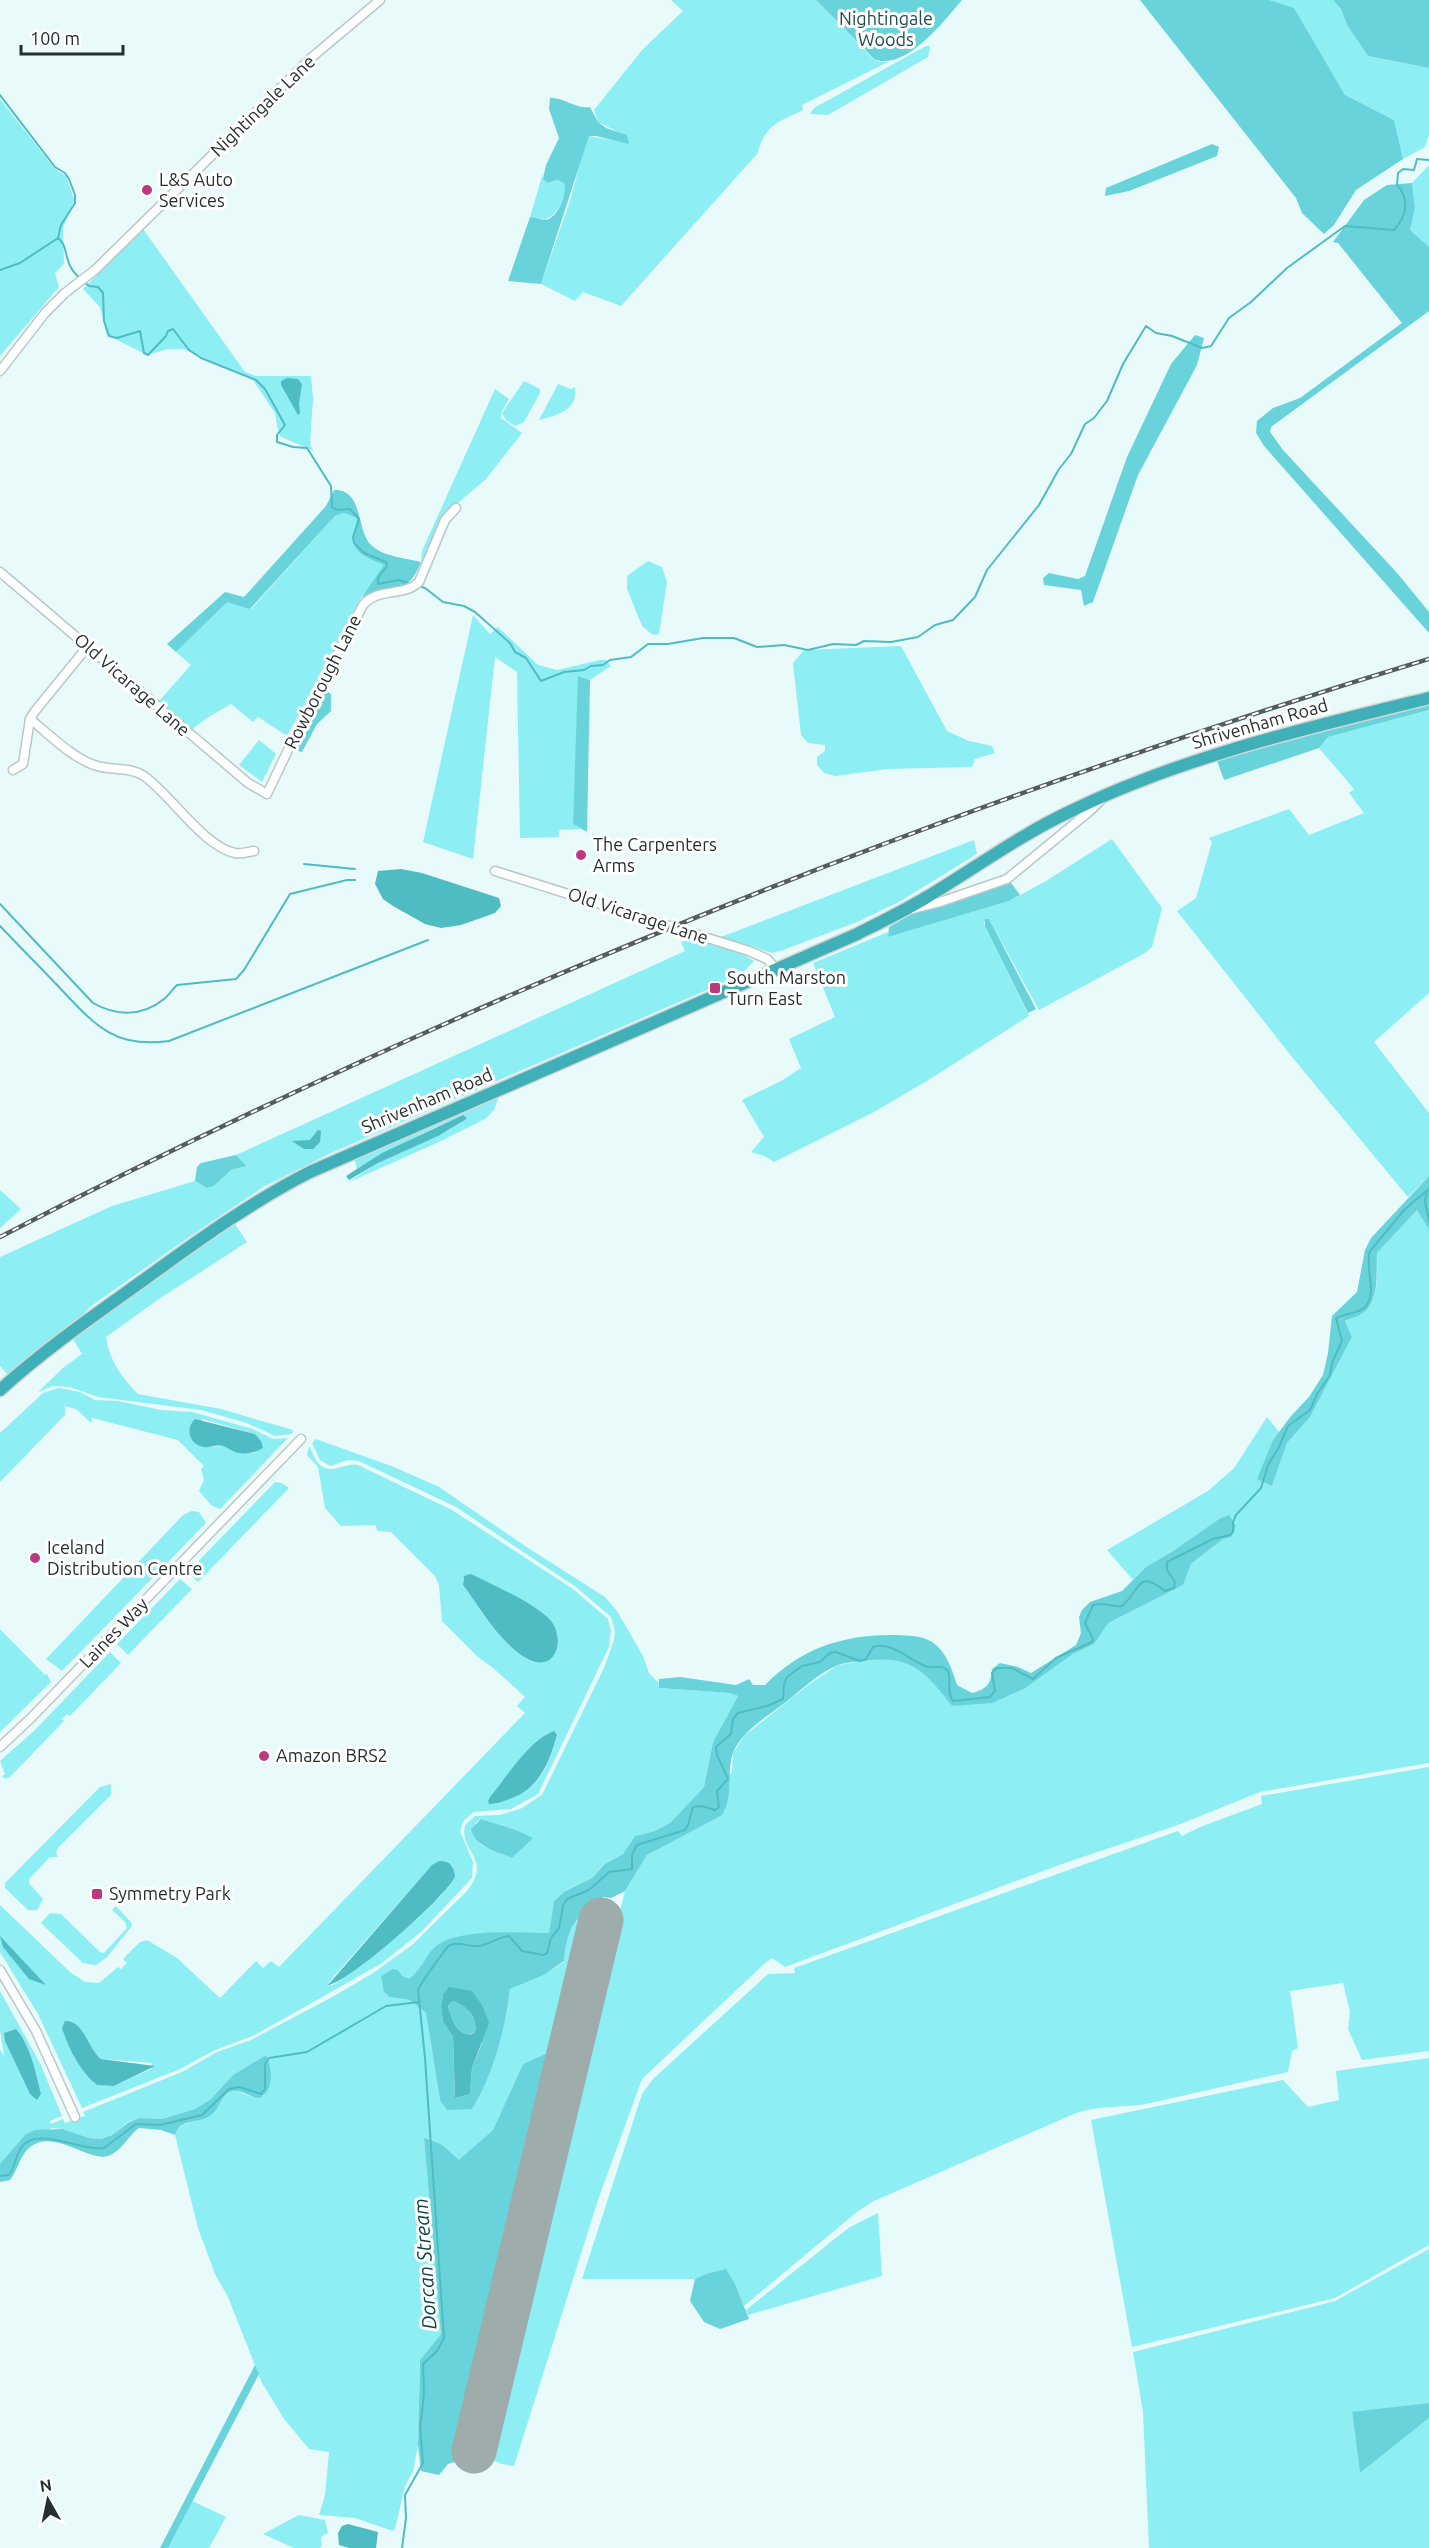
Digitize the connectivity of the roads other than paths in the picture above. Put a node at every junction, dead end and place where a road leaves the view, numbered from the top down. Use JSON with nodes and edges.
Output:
{"nodes":[{"id":1,"x":380,"y":0,"type":"edge"},
{"id":2,"x":0,"y":371,"type":"edge"},
{"id":3,"x":456,"y":508,"type":"dead end"},
{"id":4,"x":0,"y":572,"type":"edge"},
{"id":5,"x":88,"y":646,"type":"junction"},
{"id":6,"x":1429,"y":698,"type":"edge"},
{"id":7,"x":30,"y":720,"type":"junction"},
{"id":8,"x":13,"y":770,"type":"dead end"},
{"id":9,"x":267,"y":794,"type":"joint"},
{"id":10,"x":1104,"y":796,"type":"junction"},
{"id":11,"x":254,"y":851,"type":"dead end"},
{"id":12,"x":495,"y":871,"type":"dead end"},
{"id":13,"x":905,"y":909,"type":"junction"},
{"id":14,"x":776,"y":969,"type":"junction"},
{"id":15,"x":0,"y":1390,"type":"edge"},
{"id":16,"x":301,"y":1439,"type":"dead end"},
{"id":17,"x":0,"y":1747,"type":"edge"},
{"id":18,"x":0,"y":1970,"type":"edge"},
{"id":19,"x":75,"y":2117,"type":"dead end"}],
"edges":[{"from":1,"to":2,"type":"street","name":"Nightingale Lane"},
{"from":3,"to":9,"type":"street","name":"Rowborough Lane"},
{"from":4,"to":5,"type":"street","name":"Old Vicarage Lane"},
{"from":5,"to":7,"type":"street"},
{"from":5,"to":9,"type":"street","name":"Old Vicarage Lane"},
{"from":6,"to":10,"type":"highway","name":"Shrivenham Road"},
{"from":7,"to":8,"type":"street"},
{"from":7,"to":11,"type":"street"},
{"from":10,"to":13,"type":"highway","name":"Shrivenham Road"},
{"from":10,"to":13,"type":"street","name":"Shrivenham Road"},
{"from":12,"to":14,"type":"street","name":"Old Vicarage Lane"},
{"from":13,"to":14,"type":"highway","name":"Shrivenham Road"},
{"from":14,"to":15,"type":"highway","name":"Shrivenham Road"},
{"from":16,"to":17,"type":"street","name":"Laines Way"},
{"from":18,"to":19,"type":"street"}]}
